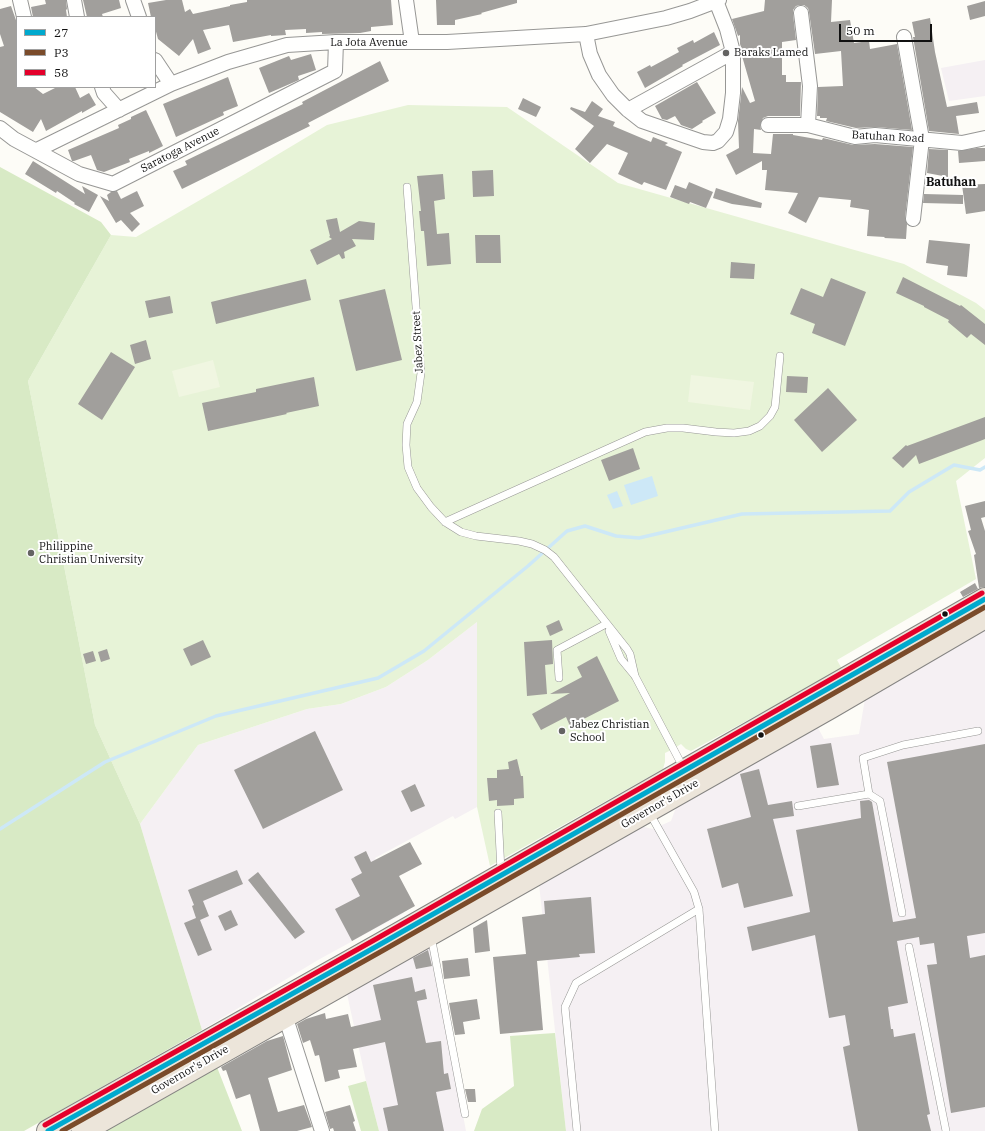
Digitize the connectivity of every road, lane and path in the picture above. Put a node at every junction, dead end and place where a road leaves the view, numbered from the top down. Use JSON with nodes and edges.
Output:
{"nodes":[{"id":1,"x":20,"y":0,"type":"edge"},
{"id":2,"x":74,"y":0,"type":"edge"},
{"id":3,"x":133,"y":0,"type":"edge"},
{"id":4,"x":406,"y":0,"type":"edge"},
{"id":5,"x":718,"y":1,"type":"edge"},
{"id":6,"x":801,"y":13,"type":"dead end"},
{"id":7,"x":24,"y":16,"type":"edge"},
{"id":8,"x":77,"y":16,"type":"edge"},
{"id":9,"x":139,"y":16,"type":"edge"},
{"id":10,"x":586,"y":34,"type":"junction"},
{"id":11,"x":904,"y":37,"type":"dead end"},
{"id":12,"x":336,"y":42,"type":"junction"},
{"id":13,"x":412,"y":42,"type":"junction"},
{"id":14,"x":733,"y":52,"type":"junction"},
{"id":15,"x":156,"y":62,"type":"edge"},
{"id":16,"x":171,"y":84,"type":"junction"},
{"id":17,"x":102,"y":88,"type":"edge"},
{"id":18,"x":119,"y":110,"type":"junction"},
{"id":19,"x":628,"y":110,"type":"junction"},
{"id":20,"x":808,"y":124,"type":"junction"},
{"id":21,"x":768,"y":125,"type":"dead end"},
{"id":22,"x":0,"y":128,"type":"edge"},
{"id":23,"x":985,"y":138,"type":"edge"},
{"id":24,"x":922,"y":139,"type":"junction"},
{"id":25,"x":37,"y":150,"type":"junction"},
{"id":26,"x":407,"y":187,"type":"dead end"},
{"id":27,"x":913,"y":219,"type":"dead end"},
{"id":28,"x":780,"y":356,"type":"dead end"},
{"id":29,"x":445,"y":522,"type":"junction"},
{"id":30,"x":985,"y":599,"type":"edge"},
{"id":31,"x":985,"y":617,"type":"edge"},
{"id":32,"x":606,"y":624,"type":"junction"},
{"id":33,"x":559,"y":678,"type":"dead end"},
{"id":34,"x":978,"y":731,"type":"dead end"},
{"id":35,"x":688,"y":778,"type":"junction"},
{"id":36,"x":869,"y":794,"type":"junction"},
{"id":37,"x":644,"y":803,"type":"junction"},
{"id":38,"x":798,"y":806,"type":"dead end"},
{"id":39,"x":498,"y":813,"type":"dead end"},
{"id":40,"x":502,"y":874,"type":"junction"},
{"id":41,"x":699,"y":909,"type":"junction"},
{"id":42,"x":902,"y":913,"type":"dead end"},
{"id":43,"x":430,"y":934,"type":"junction"},
{"id":44,"x":909,"y":947,"type":"dead end"},
{"id":45,"x":283,"y":1008,"type":"junction"},
{"id":46,"x":465,"y":1114,"type":"dead end"},
{"id":47,"x":48,"y":1131,"type":"edge"},
{"id":48,"x":83,"y":1131,"type":"edge"},
{"id":49,"x":322,"y":1131,"type":"edge"},
{"id":50,"x":577,"y":1131,"type":"edge"},
{"id":51,"x":714,"y":1131,"type":"edge"},
{"id":52,"x":946,"y":1131,"type":"edge"}],
"edges":[{"from":1,"to":7,"type":"street"},
{"from":2,"to":8,"type":"street"},
{"from":3,"to":9,"type":"street"},
{"from":4,"to":13,"type":"street"},
{"from":5,"to":10,"type":"street","name":"La Jota Avenue"},
{"from":5,"to":14,"type":"street"},
{"from":6,"to":20,"type":"street"},
{"from":10,"to":13,"type":"street","name":"La Jota Avenue"},
{"from":10,"to":19,"type":"street"},
{"from":11,"to":24,"type":"street"},
{"from":12,"to":13,"type":"street","name":"La Jota Avenue"},
{"from":12,"to":16,"type":"street","name":"La Jota Avenue"},
{"from":12,"to":25,"type":"street","name":"Saratoga Avenue"},
{"from":14,"to":19,"type":"street"},
{"from":14,"to":19,"type":"street"},
{"from":15,"to":16,"type":"street"},
{"from":16,"to":18,"type":"street","name":"La Jota Avenue"},
{"from":17,"to":18,"type":"street"},
{"from":18,"to":25,"type":"street","name":"La Jota Avenue"},
{"from":20,"to":21,"type":"street","name":"Batuhan Road"},
{"from":20,"to":24,"type":"street","name":"Batuhan Road"},
{"from":22,"to":25,"type":"street","name":"Saratoga Avenue"},
{"from":23,"to":24,"type":"street","name":"Batuhan Road"},
{"from":24,"to":27,"type":"street"},
{"from":26,"to":29,"type":"lane","name":"Jabez Street"},
{"from":28,"to":29,"type":"lane"},
{"from":29,"to":32,"type":"lane","name":"Jabez Street"},
{"from":30,"to":35,"type":"highway","name":"Governor's Drive"},
{"from":31,"to":35,"type":"highway","name":"Governor's Drive"},
{"from":32,"to":33,"type":"lane"},
{"from":32,"to":35,"type":"lane","name":"Jabez Street"},
{"from":34,"to":36,"type":"lane"},
{"from":35,"to":37,"type":"highway","name":"Governor's Drive"},
{"from":36,"to":38,"type":"lane"},
{"from":36,"to":42,"type":"lane"},
{"from":37,"to":40,"type":"highway","name":"Governor's Drive"},
{"from":37,"to":41,"type":"lane"},
{"from":37,"to":43,"type":"highway","name":"Governor's Drive"},
{"from":39,"to":40,"type":"lane"},
{"from":40,"to":45,"type":"highway","name":"Governor's Drive"},
{"from":41,"to":50,"type":"lane"},
{"from":41,"to":51,"type":"lane"},
{"from":43,"to":45,"type":"highway","name":"Governor's Drive"},
{"from":43,"to":46,"type":"lane"},
{"from":44,"to":52,"type":"lane"},
{"from":45,"to":47,"type":"highway","name":"Governor's Drive"},
{"from":45,"to":48,"type":"highway","name":"Governor's Drive"},
{"from":45,"to":49,"type":"street"}]}
